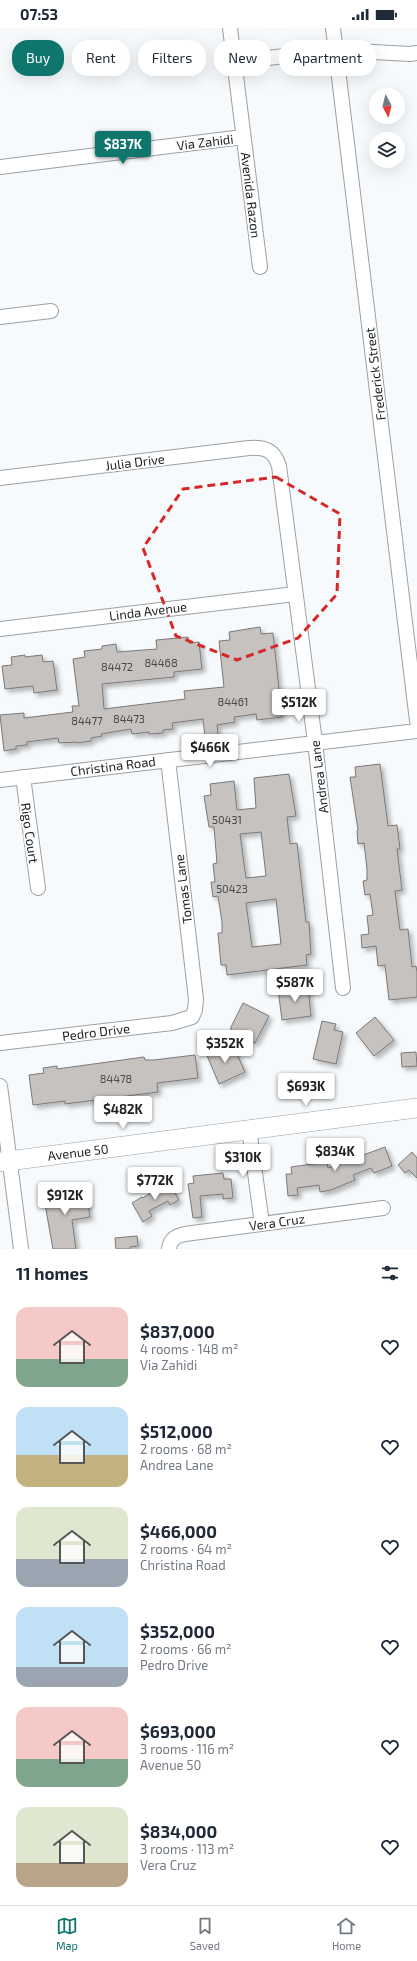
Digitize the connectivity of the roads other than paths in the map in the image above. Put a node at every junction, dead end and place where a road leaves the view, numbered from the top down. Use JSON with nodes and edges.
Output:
{"nodes":[{"id":1,"x":230,"y":28,"type":"edge"},
{"id":2,"x":333,"y":28,"type":"edge"},
{"id":3,"x":231,"y":40,"type":"edge"},
{"id":4,"x":335,"y":40,"type":"edge"},
{"id":5,"x":376,"y":52,"type":"edge"},
{"id":6,"x":417,"y":53,"type":"edge"},
{"id":7,"x":236,"y":76,"type":"edge"},
{"id":8,"x":339,"y":76,"type":"edge"},
{"id":9,"x":244,"y":137,"type":"junction"},
{"id":10,"x":0,"y":167,"type":"edge"},
{"id":11,"x":260,"y":267,"type":"dead end"},
{"id":12,"x":51,"y":311,"type":"dead end"},
{"id":13,"x":0,"y":317,"type":"edge"},
{"id":14,"x":270,"y":451,"type":"joint"},
{"id":15,"x":0,"y":478,"type":"edge"},
{"id":16,"x":295,"y":594,"type":"junction"},
{"id":17,"x":0,"y":629,"type":"edge"},
{"id":18,"x":417,"y":721,"type":"edge"},
{"id":19,"x":417,"y":731,"type":"edge"},
{"id":20,"x":315,"y":742,"type":"junction"},
{"id":21,"x":168,"y":760,"type":"junction"},
{"id":22,"x":23,"y":777,"type":"junction"},
{"id":23,"x":0,"y":780,"type":"edge"},
{"id":24,"x":38,"y":888,"type":"dead end"},
{"id":25,"x":344,"y":988,"type":"dead end"},
{"id":26,"x":192,"y":1016,"type":"joint"},
{"id":27,"x":0,"y":1043,"type":"edge"},
{"id":28,"x":0,"y":1086,"type":"edge"},
{"id":29,"x":417,"y":1108,"type":"edge"},
{"id":30,"x":250,"y":1129,"type":"junction"},
{"id":31,"x":5,"y":1161,"type":"edge"},
{"id":32,"x":383,"y":1208,"type":"dead end"},
{"id":33,"x":262,"y":1224,"type":"junction"},
{"id":34,"x":170,"y":1245,"type":"edge"},
{"id":35,"x":21,"y":1249,"type":"edge"}],
"edges":[{"from":1,"to":3,"type":"street","name":"Avenida Razon"},
{"from":2,"to":4,"type":"street","name":"Frederick Street"},
{"from":5,"to":6,"type":"street"},
{"from":7,"to":9,"type":"street","name":"Avenida Razon"},
{"from":8,"to":18,"type":"street","name":"Frederick Street"},
{"from":9,"to":10,"type":"street","name":"Via Zahidi"},
{"from":9,"to":11,"type":"street","name":"Avenida Razon"},
{"from":12,"to":13,"type":"street"},
{"from":14,"to":15,"type":"street","name":"Julia Drive"},
{"from":14,"to":16,"type":"street","name":"Andrea Lane"},
{"from":16,"to":17,"type":"street","name":"Linda Avenue"},
{"from":16,"to":20,"type":"street","name":"Andrea Lane"},
{"from":19,"to":20,"type":"street","name":"Christina Road"},
{"from":20,"to":21,"type":"street","name":"Christina Road"},
{"from":20,"to":25,"type":"street","name":"Andrea Lane"},
{"from":21,"to":22,"type":"street","name":"Christina Road"},
{"from":21,"to":26,"type":"street","name":"Tomas Lane"},
{"from":22,"to":23,"type":"street","name":"Christina Road"},
{"from":22,"to":24,"type":"street","name":"Rigo Court"},
{"from":26,"to":27,"type":"street","name":"Pedro Drive"},
{"from":28,"to":31,"type":"street"},
{"from":29,"to":30,"type":"main road","name":"Avenue 50"},
{"from":30,"to":31,"type":"main road","name":"Avenue 50"},
{"from":30,"to":33,"type":"street"},
{"from":31,"to":35,"type":"street"},
{"from":32,"to":33,"type":"street","name":"Vera Cruz"},
{"from":33,"to":34,"type":"street","name":"Vera Cruz"}]}
